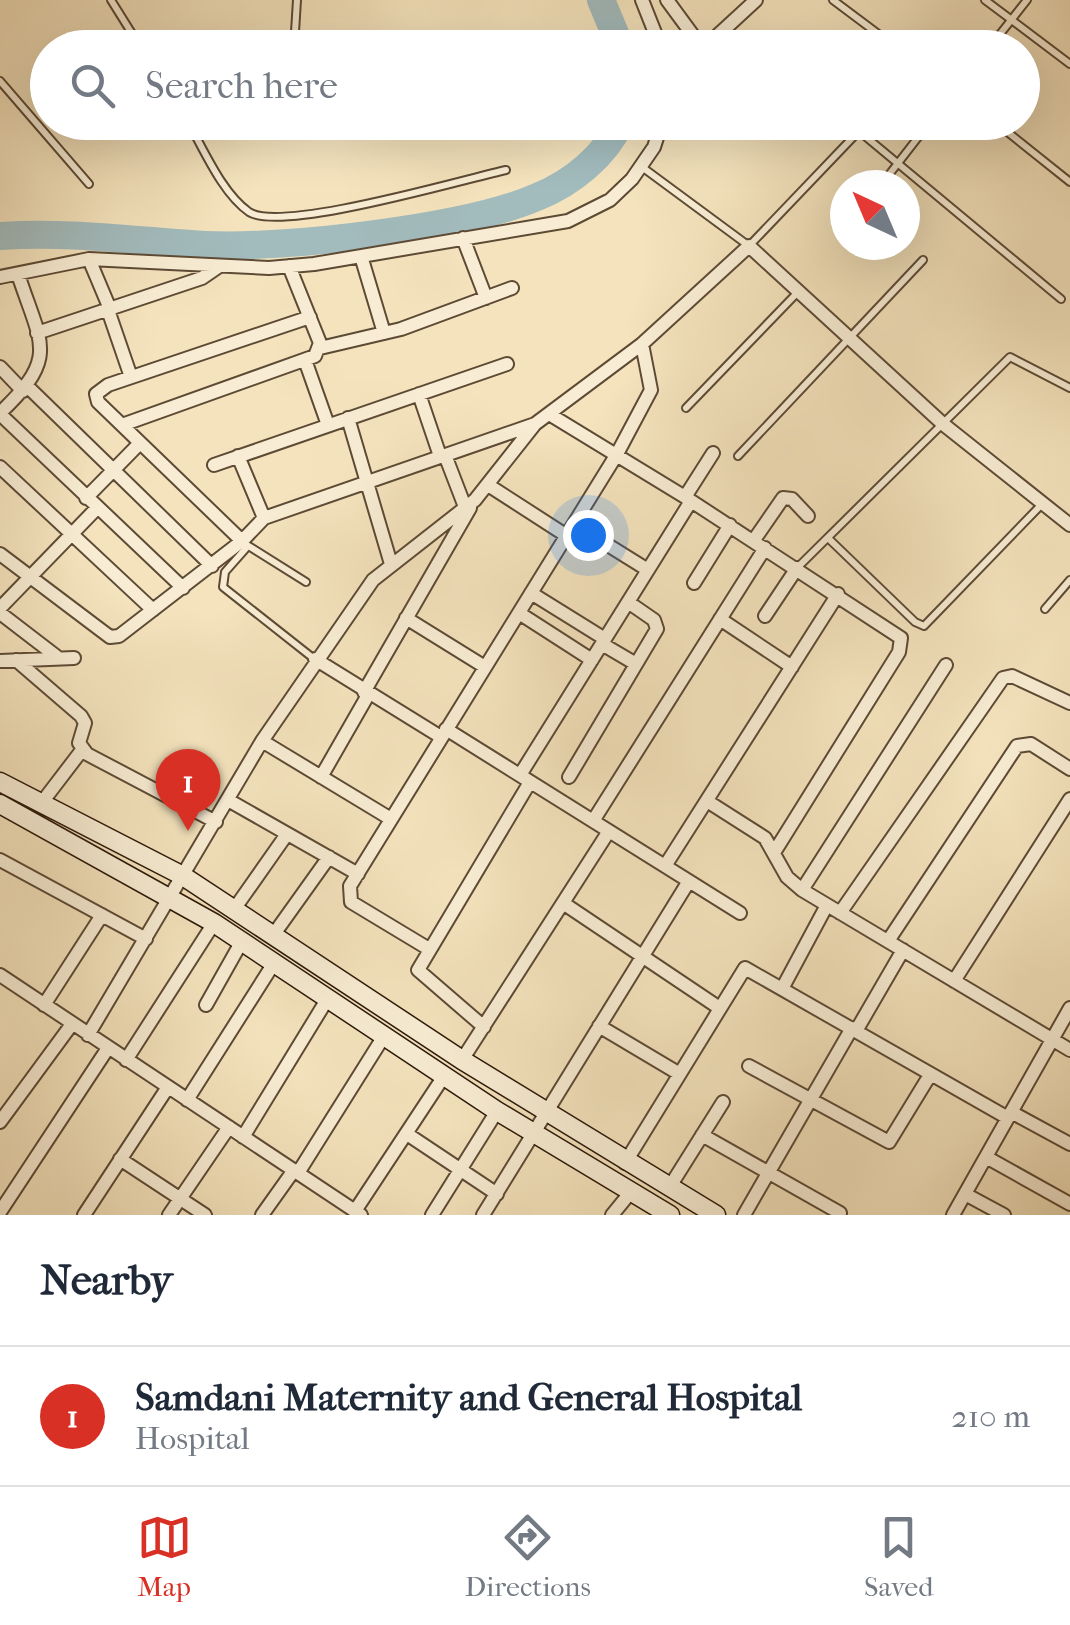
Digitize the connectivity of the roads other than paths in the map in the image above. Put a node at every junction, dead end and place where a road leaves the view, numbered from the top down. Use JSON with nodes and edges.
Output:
{"nodes":[{"id":1,"x":111,"y":0,"type":"edge"},
{"id":2,"x":296,"y":0,"type":"edge"},
{"id":3,"x":642,"y":0,"type":"edge"},
{"id":4,"x":668,"y":0,"type":"edge"},
{"id":5,"x":756,"y":0,"type":"edge"},
{"id":6,"x":834,"y":0,"type":"edge"},
{"id":7,"x":985,"y":0,"type":"edge"},
{"id":8,"x":1027,"y":0,"type":"edge"},
{"id":9,"x":1011,"y":20,"type":"junction"},
{"id":10,"x":130,"y":30,"type":"edge"},
{"id":11,"x":295,"y":30,"type":"edge"},
{"id":12,"x":654,"y":30,"type":"edge"},
{"id":13,"x":689,"y":30,"type":"edge"},
{"id":14,"x":724,"y":30,"type":"edge"},
{"id":15,"x":873,"y":30,"type":"edge"},
{"id":16,"x":1004,"y":30,"type":"edge"},
{"id":17,"x":1024,"y":30,"type":"edge"},
{"id":18,"x":1040,"y":42,"type":"edge"},
{"id":19,"x":1070,"y":64,"type":"edge"},
{"id":20,"x":0,"y":80,"type":"edge"},
{"id":21,"x":30,"y":115,"type":"edge"},
{"id":22,"x":51,"y":140,"type":"edge"},
{"id":23,"x":200,"y":140,"type":"edge"},
{"id":24,"x":653,"y":140,"type":"edge"},
{"id":25,"x":849,"y":140,"type":"edge"},
{"id":26,"x":869,"y":140,"type":"edge"},
{"id":27,"x":916,"y":140,"type":"edge"},
{"id":28,"x":1018,"y":140,"type":"edge"},
{"id":29,"x":898,"y":163,"type":"junction"},
{"id":30,"x":641,"y":166,"type":"junction"},
{"id":31,"x":506,"y":170,"type":"dead end"},
{"id":32,"x":893,"y":170,"type":"edge"},
{"id":33,"x":1070,"y":182,"type":"edge"},
{"id":34,"x":89,"y":184,"type":"dead end"},
{"id":35,"x":464,"y":238,"type":"junction"},
{"id":36,"x":748,"y":246,"type":"junction"},
{"id":37,"x":361,"y":256,"type":"junction"},
{"id":38,"x":90,"y":259,"type":"junction"},
{"id":39,"x":923,"y":260,"type":"dead end"},
{"id":40,"x":289,"y":266,"type":"junction"},
{"id":41,"x":218,"y":267,"type":"junction"},
{"id":42,"x":18,"y":274,"type":"junction"},
{"id":43,"x":0,"y":278,"type":"edge"},
{"id":44,"x":512,"y":288,"type":"dead end"},
{"id":45,"x":798,"y":292,"type":"junction"},
{"id":46,"x":486,"y":298,"type":"junction"},
{"id":47,"x":1060,"y":299,"type":"dead end"},
{"id":48,"x":109,"y":309,"type":"junction"},
{"id":49,"x":310,"y":317,"type":"junction"},
{"id":50,"x":37,"y":333,"type":"junction"},
{"id":51,"x":384,"y":333,"type":"junction"},
{"id":52,"x":850,"y":339,"type":"junction"},
{"id":53,"x":642,"y":344,"type":"junction"},
{"id":54,"x":320,"y":348,"type":"junction"},
{"id":55,"x":305,"y":360,"type":"junction"},
{"id":56,"x":508,"y":364,"type":"dead end"},
{"id":57,"x":0,"y":366,"type":"edge"},
{"id":58,"x":131,"y":377,"type":"junction"},
{"id":59,"x":25,"y":388,"type":"junction"},
{"id":60,"x":1070,"y":388,"type":"edge"},
{"id":61,"x":420,"y":394,"type":"junction"},
{"id":62,"x":686,"y":408,"type":"dead end"},
{"id":63,"x":0,"y":414,"type":"edge"},
{"id":64,"x":548,"y":414,"type":"junction"},
{"id":65,"x":348,"y":418,"type":"junction"},
{"id":66,"x":535,"y":424,"type":"junction"},
{"id":67,"x":943,"y":424,"type":"junction"},
{"id":68,"x":122,"y":425,"type":"junction"},
{"id":69,"x":328,"y":425,"type":"junction"},
{"id":70,"x":140,"y":443,"type":"junction"},
{"id":71,"x":712,"y":453,"type":"dead end"},
{"id":72,"x":617,"y":454,"type":"junction"},
{"id":73,"x":238,"y":456,"type":"junction"},
{"id":74,"x":443,"y":456,"type":"junction"},
{"id":75,"x":738,"y":456,"type":"dead end"},
{"id":76,"x":214,"y":465,"type":"dead end"},
{"id":77,"x":0,"y":467,"type":"edge"},
{"id":78,"x":115,"y":469,"type":"junction"},
{"id":79,"x":366,"y":481,"type":"junction"},
{"id":80,"x":488,"y":485,"type":"junction"},
{"id":81,"x":86,"y":498,"type":"junction"},
{"id":82,"x":688,"y":499,"type":"junction"},
{"id":83,"x":470,"y":504,"type":"junction"},
{"id":84,"x":1043,"y":504,"type":"junction"},
{"id":85,"x":97,"y":508,"type":"junction"},
{"id":86,"x":808,"y":516,"type":"dead end"},
{"id":87,"x":264,"y":518,"type":"junction"},
{"id":88,"x":1070,"y":524,"type":"edge"},
{"id":89,"x":730,"y":526,"type":"junction"},
{"id":90,"x":571,"y":530,"type":"junction"},
{"id":91,"x":73,"y":535,"type":"junction"},
{"id":92,"x":828,"y":538,"type":"junction"},
{"id":93,"x":245,"y":544,"type":"junction"},
{"id":94,"x":759,"y":544,"type":"junction"},
{"id":95,"x":0,"y":554,"type":"edge"},
{"id":96,"x":391,"y":564,"type":"junction"},
{"id":97,"x":212,"y":566,"type":"junction"},
{"id":98,"x":797,"y":568,"type":"junction"},
{"id":99,"x":648,"y":570,"type":"junction"},
{"id":100,"x":32,"y":578,"type":"junction"},
{"id":101,"x":1070,"y":580,"type":"edge"},
{"id":102,"x":306,"y":582,"type":"dead end"},
{"id":103,"x":694,"y":584,"type":"dead end"},
{"id":104,"x":183,"y":588,"type":"junction"},
{"id":105,"x":531,"y":593,"type":"junction"},
{"id":106,"x":838,"y":594,"type":"junction"},
{"id":107,"x":628,"y":602,"type":"junction"},
{"id":108,"x":1045,"y":609,"type":"dead end"},
{"id":109,"x":0,"y":610,"type":"edge"},
{"id":110,"x":154,"y":610,"type":"junction"},
{"id":111,"x":518,"y":614,"type":"junction"},
{"id":112,"x":765,"y":616,"type":"dead end"},
{"id":113,"x":406,"y":618,"type":"junction"},
{"id":114,"x":720,"y":620,"type":"junction"},
{"id":115,"x":604,"y":642,"type":"junction"},
{"id":116,"x":56,"y":656,"type":"junction"},
{"id":117,"x":74,"y":658,"type":"dead end"},
{"id":118,"x":314,"y":659,"type":"junction"},
{"id":119,"x":16,"y":660,"type":"junction"},
{"id":120,"x":592,"y":660,"type":"junction"},
{"id":121,"x":0,"y":661,"type":"edge"},
{"id":122,"x":636,"y":664,"type":"junction"},
{"id":123,"x":946,"y":665,"type":"dead end"},
{"id":124,"x":485,"y":667,"type":"junction"},
{"id":125,"x":792,"y":668,"type":"junction"},
{"id":126,"x":366,"y":694,"type":"junction"},
{"id":127,"x":1070,"y":703,"type":"edge"},
{"id":128,"x":443,"y":733,"type":"junction"},
{"id":129,"x":262,"y":741,"type":"junction"},
{"id":130,"x":82,"y":750,"type":"junction"},
{"id":131,"x":1070,"y":769,"type":"edge"},
{"id":132,"x":321,"y":777,"type":"junction"},
{"id":133,"x":569,"y":777,"type":"dead end"},
{"id":134,"x":525,"y":778,"type":"junction"},
{"id":135,"x":0,"y":782,"type":"edge"},
{"id":136,"x":1070,"y":799,"type":"edge"},
{"id":137,"x":228,"y":800,"type":"junction"},
{"id":138,"x":707,"y":802,"type":"junction"},
{"id":139,"x":0,"y":804,"type":"edge"},
{"id":140,"x":40,"y":805,"type":"junction"},
{"id":141,"x":391,"y":819,"type":"junction"},
{"id":142,"x":593,"y":821,"type":"junction"},
{"id":143,"x":216,"y":822,"type":"junction"},
{"id":144,"x":609,"y":831,"type":"junction"},
{"id":145,"x":287,"y":834,"type":"junction"},
{"id":146,"x":775,"y":851,"type":"junction"},
{"id":147,"x":328,"y":857,"type":"junction"},
{"id":148,"x":0,"y":860,"type":"edge"},
{"id":149,"x":665,"y":866,"type":"junction"},
{"id":150,"x":358,"y":874,"type":"junction"},
{"id":151,"x":183,"y":876,"type":"junction"},
{"id":152,"x":690,"y":881,"type":"junction"},
{"id":153,"x":802,"y":890,"type":"junction"},
{"id":154,"x":172,"y":897,"type":"junction"},
{"id":155,"x":563,"y":902,"type":"junction"},
{"id":156,"x":827,"y":905,"type":"junction"},
{"id":157,"x":235,"y":908,"type":"junction"},
{"id":158,"x":740,"y":913,"type":"dead end"},
{"id":159,"x":840,"y":913,"type":"junction"},
{"id":160,"x":102,"y":915,"type":"junction"},
{"id":161,"x":214,"y":923,"type":"junction"},
{"id":162,"x":274,"y":934,"type":"junction"},
{"id":163,"x":146,"y":939,"type":"junction"},
{"id":164,"x":242,"y":941,"type":"junction"},
{"id":165,"x":888,"y":941,"type":"junction"},
{"id":166,"x":428,"y":949,"type":"junction"},
{"id":167,"x":903,"y":950,"type":"junction"},
{"id":168,"x":643,"y":954,"type":"junction"},
{"id":169,"x":274,"y":963,"type":"junction"},
{"id":170,"x":0,"y":975,"type":"edge"},
{"id":171,"x":954,"y":981,"type":"junction"},
{"id":172,"x":783,"y":987,"type":"junction"},
{"id":173,"x":328,"y":998,"type":"junction"},
{"id":174,"x":206,"y":1004,"type":"dead end"},
{"id":175,"x":44,"y":1005,"type":"junction"},
{"id":176,"x":718,"y":1008,"type":"junction"},
{"id":177,"x":1070,"y":1008,"type":"edge"},
{"id":178,"x":72,"y":1024,"type":"junction"},
{"id":179,"x":599,"y":1026,"type":"junction"},
{"id":180,"x":484,"y":1027,"type":"junction"},
{"id":181,"x":854,"y":1030,"type":"junction"},
{"id":182,"x":88,"y":1035,"type":"junction"},
{"id":183,"x":384,"y":1036,"type":"junction"},
{"id":184,"x":1052,"y":1040,"type":"junction"},
{"id":185,"x":108,"y":1048,"type":"junction"},
{"id":186,"x":1070,"y":1050,"type":"edge"},
{"id":187,"x":126,"y":1060,"type":"junction"},
{"id":188,"x":462,"y":1060,"type":"junction"},
{"id":189,"x":749,"y":1066,"type":"dead end"},
{"id":190,"x":678,"y":1073,"type":"junction"},
{"id":191,"x":930,"y":1075,"type":"junction"},
{"id":192,"x":444,"y":1076,"type":"junction"},
{"id":193,"x":168,"y":1087,"type":"junction"},
{"id":194,"x":186,"y":1100,"type":"junction"},
{"id":195,"x":722,"y":1102,"type":"dead end"},
{"id":196,"x":809,"y":1102,"type":"junction"},
{"id":197,"x":498,"y":1110,"type":"junction"},
{"id":198,"x":546,"y":1112,"type":"junction"},
{"id":199,"x":1009,"y":1115,"type":"junction"},
{"id":200,"x":0,"y":1122,"type":"edge"},
{"id":201,"x":229,"y":1128,"type":"junction"},
{"id":202,"x":535,"y":1133,"type":"junction"},
{"id":203,"x":407,"y":1134,"type":"junction"},
{"id":204,"x":702,"y":1135,"type":"junction"},
{"id":205,"x":243,"y":1137,"type":"junction"},
{"id":206,"x":1070,"y":1144,"type":"edge"},
{"id":207,"x":986,"y":1157,"type":"junction"},
{"id":208,"x":120,"y":1159,"type":"junction"},
{"id":209,"x":625,"y":1163,"type":"junction"},
{"id":210,"x":460,"y":1169,"type":"junction"},
{"id":211,"x":296,"y":1172,"type":"junction"},
{"id":212,"x":768,"y":1174,"type":"junction"},
{"id":213,"x":669,"y":1188,"type":"junction"},
{"id":214,"x":497,"y":1194,"type":"junction"},
{"id":215,"x":630,"y":1194,"type":"junction"},
{"id":216,"x":965,"y":1194,"type":"junction"},
{"id":217,"x":180,"y":1199,"type":"junction"},
{"id":218,"x":1070,"y":1204,"type":"edge"},
{"id":219,"x":0,"y":1212,"type":"edge"},
{"id":220,"x":352,"y":1212,"type":"edge"},
{"id":221,"x":840,"y":1213,"type":"edge"},
{"id":222,"x":84,"y":1215,"type":"edge"},
{"id":223,"x":170,"y":1215,"type":"edge"},
{"id":224,"x":205,"y":1215,"type":"edge"},
{"id":225,"x":262,"y":1215,"type":"edge"},
{"id":226,"x":432,"y":1215,"type":"edge"},
{"id":227,"x":484,"y":1215,"type":"edge"},
{"id":228,"x":612,"y":1215,"type":"edge"},
{"id":229,"x":670,"y":1215,"type":"edge"},
{"id":230,"x":716,"y":1215,"type":"edge"},
{"id":231,"x":744,"y":1215,"type":"edge"},
{"id":232,"x":953,"y":1215,"type":"edge"},
{"id":233,"x":1004,"y":1215,"type":"edge"}],
"edges":[{"from":1,"to":10,"type":"lane"},
{"from":2,"to":11,"type":"lane"},
{"from":3,"to":12,"type":"street"},
{"from":4,"to":13,"type":"street"},
{"from":5,"to":14,"type":"street"},
{"from":6,"to":15,"type":"lane"},
{"from":7,"to":9,"type":"lane"},
{"from":8,"to":9,"type":"lane"},
{"from":9,"to":16,"type":"lane"},
{"from":9,"to":17,"type":"lane"},
{"from":18,"to":19,"type":"lane"},
{"from":20,"to":21,"type":"lane"},
{"from":22,"to":34,"type":"lane"},
{"from":23,"to":31,"type":"lane"},
{"from":24,"to":30,"type":"street"},
{"from":25,"to":36,"type":"lane"},
{"from":26,"to":29,"type":"lane"},
{"from":27,"to":29,"type":"lane"},
{"from":28,"to":33,"type":"lane"},
{"from":29,"to":32,"type":"lane"},
{"from":29,"to":47,"type":"lane"},
{"from":30,"to":35,"type":"street"},
{"from":30,"to":36,"type":"lane"},
{"from":35,"to":37,"type":"street"},
{"from":35,"to":46,"type":"street"},
{"from":36,"to":45,"type":"street"},
{"from":36,"to":53,"type":"street"},
{"from":37,"to":40,"type":"street"},
{"from":37,"to":51,"type":"street"},
{"from":38,"to":41,"type":"street"},
{"from":38,"to":42,"type":"street"},
{"from":38,"to":48,"type":"street"},
{"from":39,"to":52,"type":"lane"},
{"from":40,"to":41,"type":"street"},
{"from":40,"to":49,"type":"street"},
{"from":41,"to":48,"type":"street"},
{"from":42,"to":43,"type":"street"},
{"from":42,"to":50,"type":"street"},
{"from":44,"to":46,"type":"street"},
{"from":45,"to":52,"type":"street"},
{"from":45,"to":62,"type":"lane"},
{"from":46,"to":51,"type":"street"},
{"from":48,"to":50,"type":"street"},
{"from":48,"to":58,"type":"street"},
{"from":49,"to":54,"type":"street"},
{"from":49,"to":58,"type":"street"},
{"from":50,"to":59,"type":"street"},
{"from":51,"to":54,"type":"street"},
{"from":52,"to":67,"type":"street"},
{"from":52,"to":75,"type":"lane"},
{"from":53,"to":64,"type":"street"},
{"from":53,"to":72,"type":"street"},
{"from":54,"to":55,"type":"street"},
{"from":55,"to":68,"type":"street"},
{"from":55,"to":69,"type":"street"},
{"from":56,"to":61,"type":"street"},
{"from":57,"to":59,"type":"street"},
{"from":58,"to":68,"type":"street"},
{"from":59,"to":63,"type":"street"},
{"from":59,"to":78,"type":"street"},
{"from":60,"to":67,"type":"lane"},
{"from":61,"to":65,"type":"street"},
{"from":61,"to":74,"type":"street"},
{"from":63,"to":81,"type":"street"},
{"from":64,"to":66,"type":"street"},
{"from":64,"to":72,"type":"street"},
{"from":65,"to":69,"type":"street"},
{"from":65,"to":79,"type":"street"},
{"from":66,"to":74,"type":"street"},
{"from":66,"to":80,"type":"street"},
{"from":67,"to":84,"type":"street"},
{"from":67,"to":92,"type":"lane"},
{"from":68,"to":70,"type":"street"},
{"from":69,"to":73,"type":"street"},
{"from":70,"to":78,"type":"street"},
{"from":70,"to":93,"type":"street"},
{"from":71,"to":82,"type":"street"},
{"from":72,"to":82,"type":"street"},
{"from":72,"to":90,"type":"street"},
{"from":73,"to":76,"type":"street"},
{"from":73,"to":87,"type":"street"},
{"from":74,"to":79,"type":"street"},
{"from":74,"to":83,"type":"street"},
{"from":77,"to":91,"type":"street"},
{"from":78,"to":81,"type":"street"},
{"from":78,"to":97,"type":"street"},
{"from":79,"to":87,"type":"street"},
{"from":79,"to":96,"type":"street"},
{"from":80,"to":83,"type":"street"},
{"from":80,"to":90,"type":"street"},
{"from":81,"to":85,"type":"street"},
{"from":82,"to":89,"type":"street"},
{"from":82,"to":99,"type":"street"},
{"from":83,"to":96,"type":"street"},
{"from":83,"to":113,"type":"street"},
{"from":84,"to":88,"type":"street"},
{"from":84,"to":92,"type":"lane"},
{"from":85,"to":91,"type":"street"},
{"from":85,"to":104,"type":"street"},
{"from":86,"to":94,"type":"street"},
{"from":87,"to":93,"type":"street"},
{"from":89,"to":94,"type":"street"},
{"from":89,"to":103,"type":"street"},
{"from":90,"to":99,"type":"street"},
{"from":90,"to":105,"type":"street"},
{"from":91,"to":100,"type":"street"},
{"from":91,"to":110,"type":"street"},
{"from":92,"to":98,"type":"lane"},
{"from":93,"to":97,"type":"street"},
{"from":93,"to":102,"type":"lane"},
{"from":93,"to":118,"type":"lane"},
{"from":94,"to":98,"type":"street"},
{"from":94,"to":114,"type":"street"},
{"from":95,"to":100,"type":"street"},
{"from":96,"to":118,"type":"street"},
{"from":97,"to":104,"type":"street"},
{"from":98,"to":106,"type":"street"},
{"from":98,"to":112,"type":"street"},
{"from":99,"to":107,"type":"street"},
{"from":100,"to":109,"type":"street"},
{"from":100,"to":110,"type":"street"},
{"from":101,"to":108,"type":"lane"},
{"from":104,"to":110,"type":"street"},
{"from":105,"to":111,"type":"street"},
{"from":105,"to":115,"type":"street"},
{"from":106,"to":125,"type":"street"},
{"from":106,"to":146,"type":"street"},
{"from":107,"to":115,"type":"street"},
{"from":107,"to":122,"type":"street"},
{"from":109,"to":116,"type":"street"},
{"from":111,"to":120,"type":"street"},
{"from":111,"to":124,"type":"street"},
{"from":113,"to":124,"type":"street"},
{"from":113,"to":126,"type":"street"},
{"from":114,"to":125,"type":"street"},
{"from":114,"to":142,"type":"street"},
{"from":115,"to":120,"type":"street"},
{"from":115,"to":122,"type":"street"},
{"from":116,"to":117,"type":"street"},
{"from":116,"to":119,"type":"street"},
{"from":118,"to":126,"type":"street"},
{"from":118,"to":129,"type":"street"},
{"from":119,"to":121,"type":"street"},
{"from":119,"to":130,"type":"street"},
{"from":120,"to":134,"type":"street"},
{"from":122,"to":133,"type":"street"},
{"from":123,"to":153,"type":"street"},
{"from":124,"to":128,"type":"street"},
{"from":125,"to":138,"type":"street"},
{"from":126,"to":128,"type":"street"},
{"from":126,"to":132,"type":"street"},
{"from":127,"to":159,"type":"street"},
{"from":128,"to":134,"type":"street"},
{"from":128,"to":141,"type":"street"},
{"from":129,"to":132,"type":"street"},
{"from":129,"to":137,"type":"street"},
{"from":130,"to":140,"type":"street"},
{"from":130,"to":143,"type":"street"},
{"from":131,"to":165,"type":"street"},
{"from":132,"to":141,"type":"street"},
{"from":134,"to":142,"type":"street"},
{"from":134,"to":166,"type":"street"},
{"from":135,"to":140,"type":"main road"},
{"from":136,"to":171,"type":"street"},
{"from":137,"to":143,"type":"street"},
{"from":137,"to":145,"type":"street"},
{"from":138,"to":146,"type":"street"},
{"from":138,"to":149,"type":"street"},
{"from":139,"to":154,"type":"main road"},
{"from":140,"to":151,"type":"main road"},
{"from":141,"to":150,"type":"street"},
{"from":142,"to":144,"type":"street"},
{"from":143,"to":151,"type":"street"},
{"from":144,"to":149,"type":"street"},
{"from":144,"to":155,"type":"street"},
{"from":145,"to":147,"type":"street"},
{"from":145,"to":157,"type":"street"},
{"from":146,"to":153,"type":"street"},
{"from":147,"to":150,"type":"street"},
{"from":147,"to":162,"type":"street"},
{"from":148,"to":160,"type":"street"},
{"from":149,"to":152,"type":"street"},
{"from":150,"to":166,"type":"street"},
{"from":151,"to":154,"type":"street"},
{"from":151,"to":157,"type":"main road"},
{"from":152,"to":158,"type":"street"},
{"from":152,"to":168,"type":"street"},
{"from":153,"to":156,"type":"street"},
{"from":154,"to":161,"type":"main road"},
{"from":154,"to":163,"type":"street"},
{"from":155,"to":168,"type":"street"},
{"from":155,"to":180,"type":"street"},
{"from":156,"to":159,"type":"street"},
{"from":156,"to":172,"type":"street"},
{"from":157,"to":162,"type":"main road"},
{"from":159,"to":165,"type":"street"},
{"from":160,"to":163,"type":"street"},
{"from":160,"to":175,"type":"street"},
{"from":161,"to":164,"type":"main road"},
{"from":161,"to":187,"type":"street"},
{"from":162,"to":188,"type":"main road"},
{"from":163,"to":182,"type":"street"},
{"from":164,"to":169,"type":"main road"},
{"from":164,"to":174,"type":"street"},
{"from":165,"to":167,"type":"street"},
{"from":166,"to":180,"type":"street"},
{"from":167,"to":171,"type":"street"},
{"from":167,"to":181,"type":"street"},
{"from":168,"to":176,"type":"street"},
{"from":168,"to":179,"type":"street"},
{"from":169,"to":173,"type":"main road"},
{"from":169,"to":194,"type":"street"},
{"from":170,"to":175,"type":"street"},
{"from":171,"to":184,"type":"street"},
{"from":172,"to":176,"type":"street"},
{"from":172,"to":181,"type":"street"},
{"from":173,"to":183,"type":"main road"},
{"from":173,"to":205,"type":"street"},
{"from":175,"to":178,"type":"street"},
{"from":176,"to":190,"type":"street"},
{"from":177,"to":184,"type":"street"},
{"from":178,"to":182,"type":"street"},
{"from":178,"to":200,"type":"street"},
{"from":179,"to":190,"type":"street"},
{"from":179,"to":198,"type":"street"},
{"from":180,"to":188,"type":"street"},
{"from":181,"to":191,"type":"street"},
{"from":181,"to":196,"type":"street"},
{"from":182,"to":185,"type":"street"},
{"from":183,"to":192,"type":"main road"},
{"from":183,"to":211,"type":"street"},
{"from":184,"to":186,"type":"street"},
{"from":184,"to":199,"type":"street"},
{"from":185,"to":187,"type":"street"},
{"from":185,"to":219,"type":"street"},
{"from":187,"to":193,"type":"street"},
{"from":188,"to":198,"type":"main road"},
{"from":189,"to":196,"type":"street"},
{"from":190,"to":209,"type":"street"},
{"from":191,"to":196,"type":"street"},
{"from":191,"to":199,"type":"street"},
{"from":192,"to":197,"type":"main road"},
{"from":192,"to":203,"type":"street"},
{"from":193,"to":194,"type":"street"},
{"from":193,"to":208,"type":"street"},
{"from":194,"to":201,"type":"street"},
{"from":195,"to":204,"type":"street"},
{"from":196,"to":212,"type":"street"},
{"from":197,"to":202,"type":"main road"},
{"from":197,"to":210,"type":"street"},
{"from":198,"to":202,"type":"street"},
{"from":198,"to":209,"type":"main road"},
{"from":199,"to":206,"type":"street"},
{"from":199,"to":207,"type":"street"},
{"from":201,"to":205,"type":"street"},
{"from":201,"to":217,"type":"street"},
{"from":202,"to":214,"type":"street"},
{"from":202,"to":215,"type":"main road"},
{"from":203,"to":210,"type":"street"},
{"from":203,"to":220,"type":"street"},
{"from":204,"to":212,"type":"street"},
{"from":204,"to":213,"type":"street"},
{"from":205,"to":211,"type":"street"},
{"from":207,"to":216,"type":"street"},
{"from":207,"to":218,"type":"street"},
{"from":208,"to":217,"type":"street"},
{"from":208,"to":222,"type":"street"},
{"from":209,"to":213,"type":"main road"},
{"from":210,"to":214,"type":"street"},
{"from":210,"to":226,"type":"street"},
{"from":211,"to":220,"type":"street"},
{"from":211,"to":225,"type":"street"},
{"from":212,"to":221,"type":"street"},
{"from":212,"to":231,"type":"street"},
{"from":213,"to":230,"type":"main road"},
{"from":214,"to":227,"type":"street"},
{"from":215,"to":228,"type":"street"},
{"from":215,"to":229,"type":"main road"},
{"from":216,"to":232,"type":"street"},
{"from":216,"to":233,"type":"street"},
{"from":217,"to":223,"type":"street"},
{"from":217,"to":224,"type":"street"}]}
